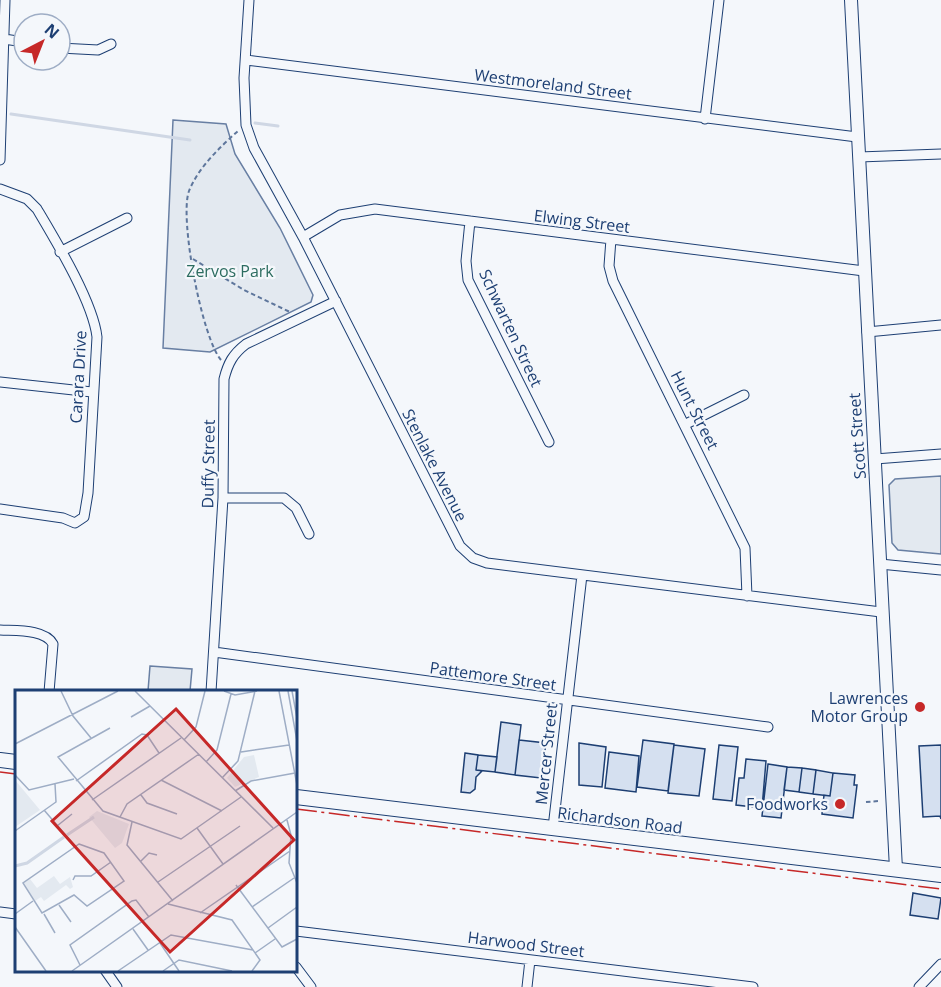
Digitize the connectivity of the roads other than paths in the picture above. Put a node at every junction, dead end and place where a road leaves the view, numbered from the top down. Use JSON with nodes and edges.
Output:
{"nodes":[{"id":1,"x":5,"y":0,"type":"edge"},
{"id":2,"x":249,"y":0,"type":"edge"},
{"id":3,"x":719,"y":0,"type":"edge"},
{"id":4,"x":851,"y":0,"type":"edge"},
{"id":5,"x":4,"y":39,"type":"junction"},
{"id":6,"x":12,"y":40,"type":"edge"},
{"id":7,"x":111,"y":44,"type":"dead end"},
{"id":8,"x":72,"y":49,"type":"edge"},
{"id":9,"x":246,"y":60,"type":"junction"},
{"id":10,"x":705,"y":118,"type":"junction"},
{"id":11,"x":857,"y":137,"type":"junction"},
{"id":12,"x":941,"y":154,"type":"edge"},
{"id":13,"x":859,"y":158,"type":"junction"},
{"id":14,"x":0,"y":160,"type":"edge"},
{"id":15,"x":0,"y":189,"type":"edge"},
{"id":16,"x":127,"y":218,"type":"dead end"},
{"id":17,"x":470,"y":221,"type":"junction"},
{"id":18,"x":303,"y":237,"type":"junction"},
{"id":19,"x":611,"y":239,"type":"junction"},
{"id":20,"x":60,"y":252,"type":"junction"},
{"id":21,"x":864,"y":271,"type":"junction"},
{"id":22,"x":336,"y":301,"type":"junction"},
{"id":23,"x":941,"y":325,"type":"edge"},
{"id":24,"x":867,"y":332,"type":"junction"},
{"id":25,"x":0,"y":382,"type":"edge"},
{"id":26,"x":92,"y":392,"type":"junction"},
{"id":27,"x":744,"y":395,"type":"dead end"},
{"id":28,"x":686,"y":424,"type":"junction"},
{"id":29,"x":549,"y":442,"type":"dead end"},
{"id":30,"x":941,"y":454,"type":"edge"},
{"id":31,"x":876,"y":459,"type":"junction"},
{"id":32,"x":223,"y":498,"type":"junction"},
{"id":33,"x":0,"y":509,"type":"edge"},
{"id":34,"x":309,"y":534,"type":"dead end"},
{"id":35,"x":880,"y":564,"type":"junction"},
{"id":36,"x":941,"y":570,"type":"edge"},
{"id":37,"x":582,"y":575,"type":"junction"},
{"id":38,"x":747,"y":596,"type":"junction"},
{"id":39,"x":881,"y":612,"type":"junction"},
{"id":40,"x":0,"y":630,"type":"edge"},
{"id":41,"x":214,"y":652,"type":"junction"},
{"id":42,"x":48,"y":690,"type":"edge"},
{"id":43,"x":211,"y":690,"type":"edge"},
{"id":44,"x":567,"y":701,"type":"junction"},
{"id":45,"x":768,"y":727,"type":"dead end"},
{"id":46,"x":0,"y":760,"type":"edge"},
{"id":47,"x":15,"y":762,"type":"edge"},
{"id":48,"x":297,"y":796,"type":"edge"},
{"id":49,"x":552,"y":828,"type":"junction"},
{"id":50,"x":896,"y":869,"type":"junction"},
{"id":51,"x":941,"y":875,"type":"edge"},
{"id":52,"x":0,"y":912,"type":"edge"},
{"id":53,"x":15,"y":914,"type":"edge"},
{"id":54,"x":297,"y":931,"type":"edge"},
{"id":55,"x":530,"y":960,"type":"junction"},
{"id":56,"x":941,"y":964,"type":"edge"},
{"id":57,"x":297,"y":968,"type":"edge"},
{"id":58,"x":106,"y":972,"type":"edge"},
{"id":59,"x":117,"y":987,"type":"edge"},
{"id":60,"x":311,"y":987,"type":"edge"},
{"id":61,"x":527,"y":987,"type":"edge"},
{"id":62,"x":753,"y":987,"type":"edge"},
{"id":63,"x":919,"y":987,"type":"edge"}],
"edges":[{"from":1,"to":5,"type":"street"},
{"from":2,"to":9,"type":"street","name":"Stenlake Avenue"},
{"from":3,"to":10,"type":"street"},
{"from":4,"to":11,"type":"street","name":"Scott Street"},
{"from":5,"to":6,"type":"street"},
{"from":5,"to":14,"type":"street"},
{"from":7,"to":8,"type":"street"},
{"from":9,"to":10,"type":"street","name":"Westmoreland Street"},
{"from":9,"to":18,"type":"street","name":"Stenlake Avenue"},
{"from":10,"to":11,"type":"street","name":"Westmoreland Street"},
{"from":11,"to":13,"type":"street","name":"Scott Street"},
{"from":12,"to":13,"type":"street"},
{"from":13,"to":21,"type":"street","name":"Scott Street"},
{"from":15,"to":20,"type":"street","name":"Carara Drive"},
{"from":16,"to":20,"type":"street"},
{"from":17,"to":18,"type":"street","name":"Elwing Street"},
{"from":17,"to":19,"type":"street","name":"Elwing Street"},
{"from":17,"to":29,"type":"street","name":"Schwarten Street"},
{"from":18,"to":22,"type":"street","name":"Stenlake Avenue"},
{"from":19,"to":21,"type":"street","name":"Elwing Street"},
{"from":19,"to":28,"type":"street","name":"Hunt Street"},
{"from":20,"to":26,"type":"street","name":"Carara Drive"},
{"from":21,"to":24,"type":"street","name":"Scott Street"},
{"from":22,"to":32,"type":"street","name":"Duffy Street"},
{"from":22,"to":37,"type":"street","name":"Stenlake Avenue"},
{"from":23,"to":24,"type":"street"},
{"from":24,"to":31,"type":"street","name":"Scott Street"},
{"from":25,"to":26,"type":"street"},
{"from":26,"to":33,"type":"street","name":"Carara Drive"},
{"from":27,"to":28,"type":"street"},
{"from":28,"to":38,"type":"street","name":"Hunt Street"},
{"from":30,"to":31,"type":"street"},
{"from":31,"to":35,"type":"street","name":"Scott Street"},
{"from":32,"to":34,"type":"street"},
{"from":32,"to":41,"type":"street","name":"Duffy Street"},
{"from":35,"to":36,"type":"street"},
{"from":35,"to":39,"type":"street","name":"Scott Street"},
{"from":37,"to":38,"type":"street","name":"Stenlake Avenue"},
{"from":37,"to":44,"type":"street","name":"Mercer Street"},
{"from":38,"to":39,"type":"street","name":"Stenlake Avenue"},
{"from":39,"to":50,"type":"street","name":"Scott Street"},
{"from":40,"to":42,"type":"street"},
{"from":41,"to":43,"type":"street","name":"Duffy Street"},
{"from":41,"to":44,"type":"street","name":"Pattemore Street"},
{"from":44,"to":45,"type":"street","name":"Pattemore Street"},
{"from":44,"to":49,"type":"street","name":"Mercer Street"},
{"from":46,"to":47,"type":"main road"},
{"from":48,"to":49,"type":"main road","name":"Richardson Road"},
{"from":49,"to":50,"type":"main road","name":"Richardson Road"},
{"from":50,"to":51,"type":"main road","name":"Richardson Road"},
{"from":52,"to":53,"type":"street"},
{"from":54,"to":55,"type":"street","name":"Harwood Street"},
{"from":55,"to":61,"type":"street"},
{"from":55,"to":62,"type":"street","name":"Harwood Street"},
{"from":56,"to":63,"type":"street"},
{"from":57,"to":60,"type":"street"},
{"from":58,"to":59,"type":"street"}]}
